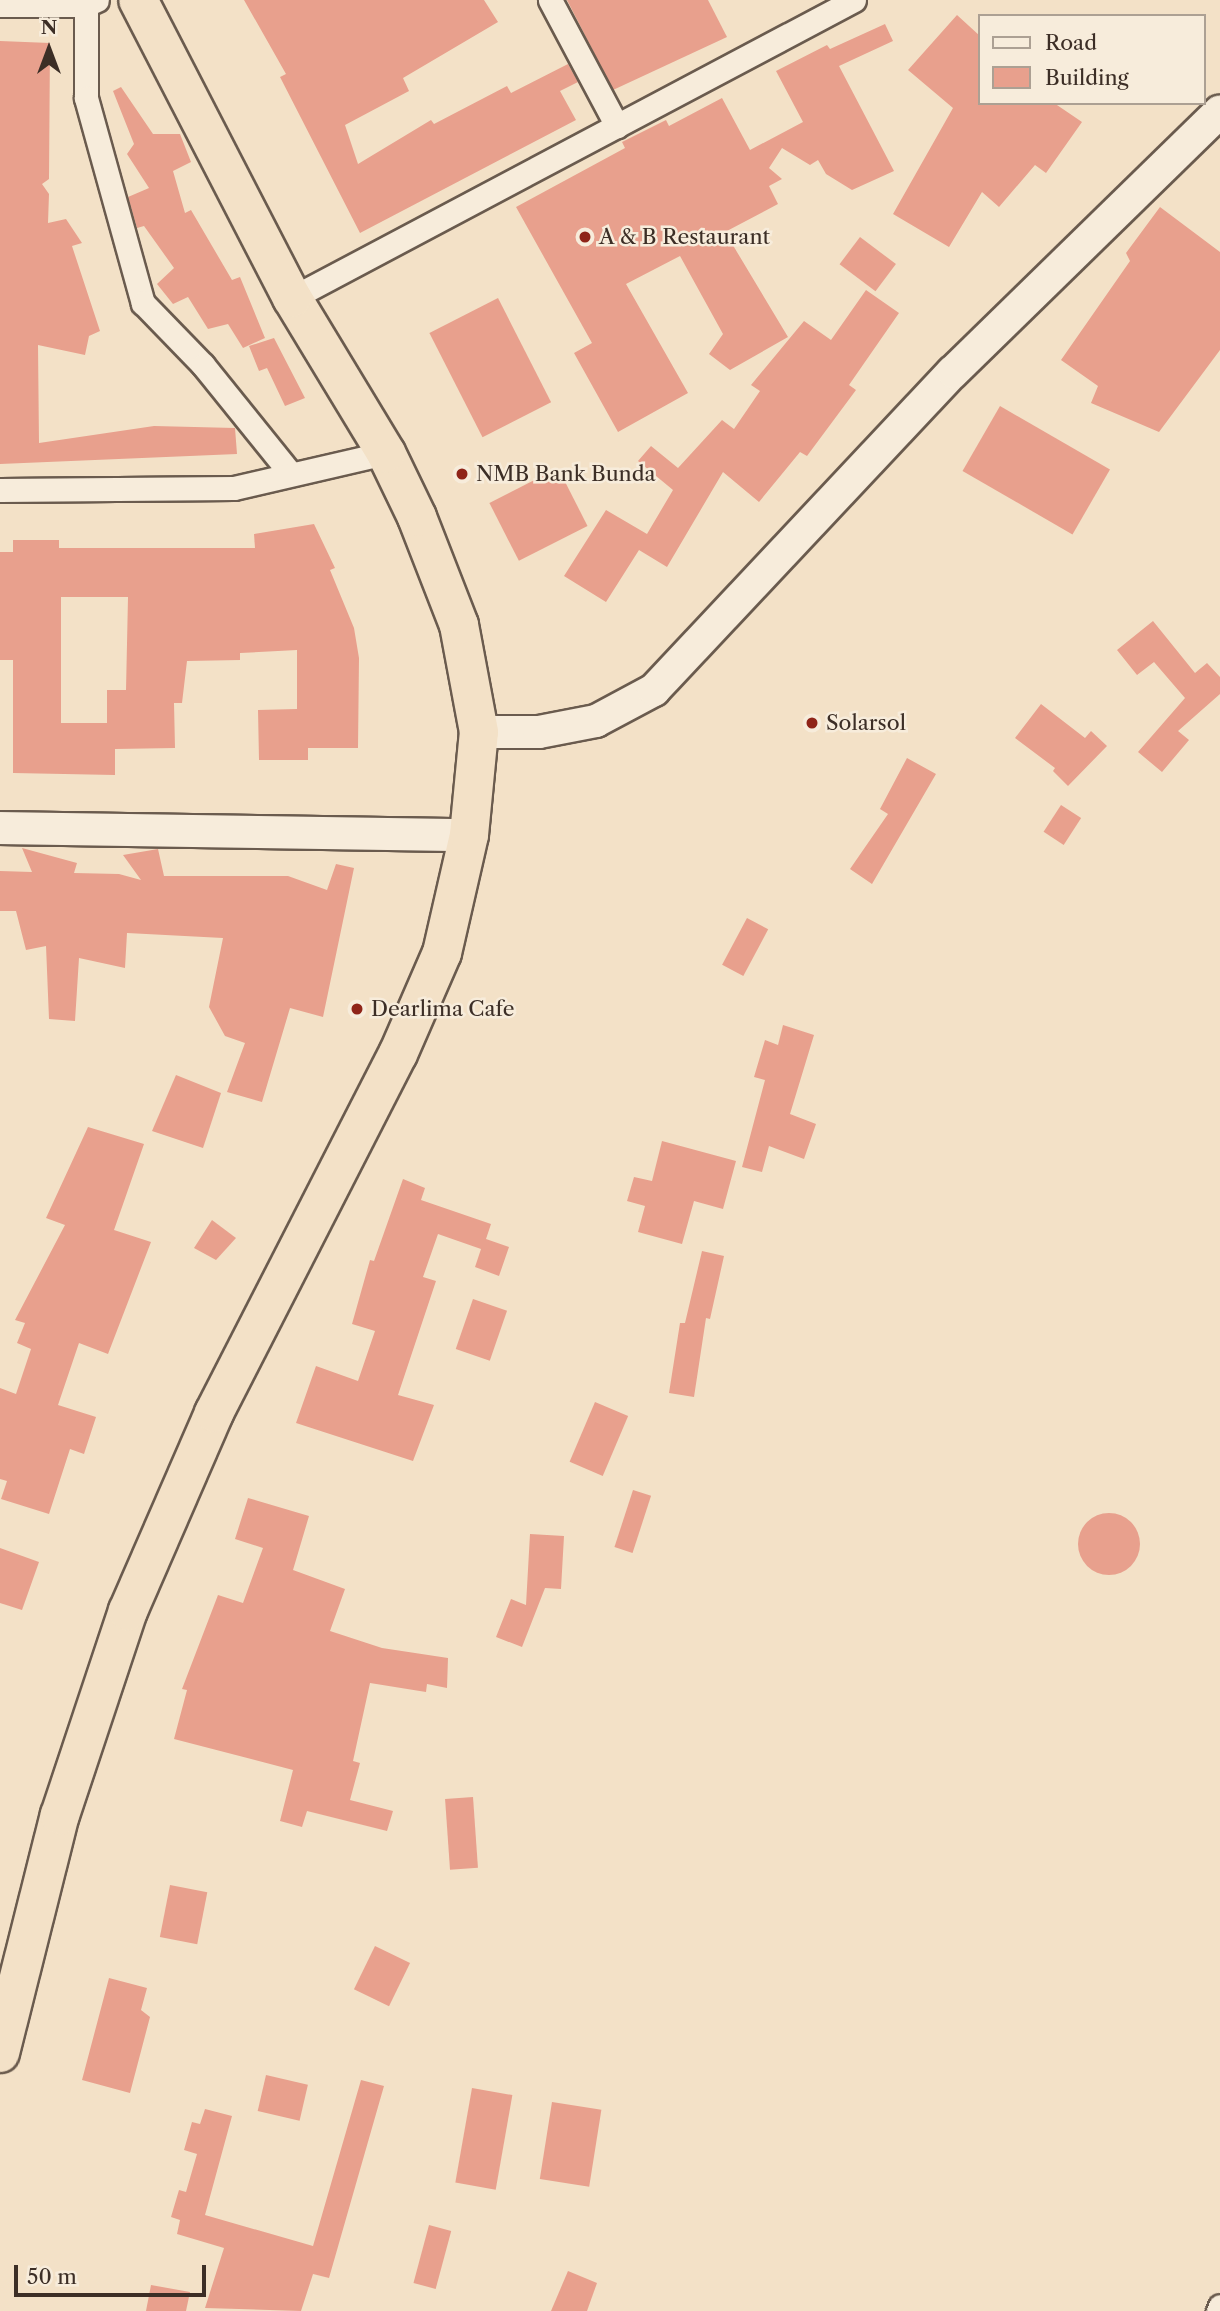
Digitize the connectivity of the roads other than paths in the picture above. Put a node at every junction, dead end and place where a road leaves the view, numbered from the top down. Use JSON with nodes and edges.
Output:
{"nodes":[{"id":1,"x":138,"y":0,"type":"edge"},
{"id":2,"x":550,"y":0,"type":"edge"},
{"id":3,"x":854,"y":0,"type":"edge"},
{"id":4,"x":92,"y":2,"type":"edge"},
{"id":5,"x":0,"y":5,"type":"edge"},
{"id":6,"x":1220,"y":111,"type":"edge"},
{"id":7,"x":617,"y":126,"type":"junction"},
{"id":8,"x":292,"y":299,"type":"junction"},
{"id":9,"x":386,"y":453,"type":"junction"},
{"id":10,"x":290,"y":473,"type":"junction"},
{"id":11,"x":0,"y":490,"type":"edge"},
{"id":12,"x":479,"y":732,"type":"junction"},
{"id":13,"x":0,"y":828,"type":"edge"},
{"id":14,"x":469,"y":835,"type":"junction"},
{"id":15,"x":0,"y":2053,"type":"edge"}],
"edges":[{"from":1,"to":8,"type":"highway"},
{"from":2,"to":7,"type":"street"},
{"from":3,"to":7,"type":"street"},
{"from":4,"to":5,"type":"street"},
{"from":4,"to":10,"type":"street"},
{"from":6,"to":12,"type":"main road"},
{"from":7,"to":8,"type":"street"},
{"from":8,"to":9,"type":"highway"},
{"from":9,"to":10,"type":"street"},
{"from":9,"to":12,"type":"highway"},
{"from":10,"to":11,"type":"street"},
{"from":12,"to":14,"type":"highway"},
{"from":13,"to":14,"type":"main road"},
{"from":14,"to":15,"type":"highway"}]}
